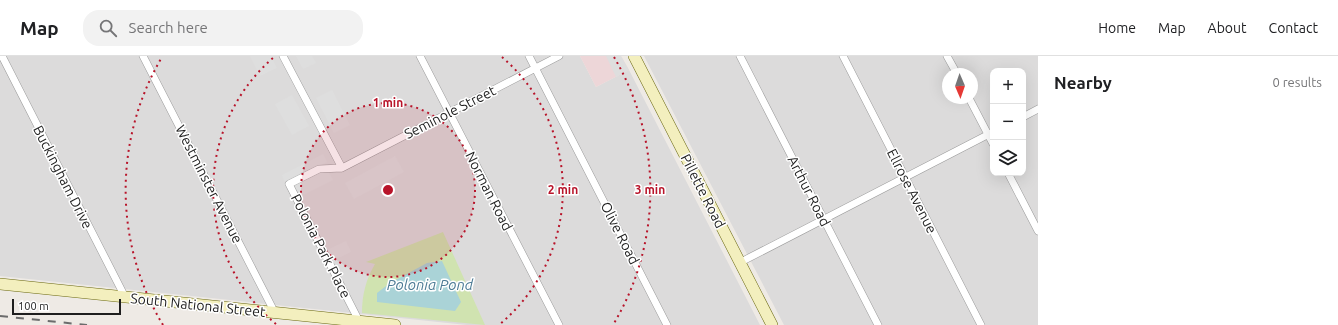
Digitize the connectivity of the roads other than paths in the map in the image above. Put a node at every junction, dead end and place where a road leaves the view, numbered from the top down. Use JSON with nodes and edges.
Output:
{"nodes":[{"id":1,"x":2,"y":56,"type":"edge"},
{"id":2,"x":142,"y":56,"type":"edge"},
{"id":3,"x":283,"y":56,"type":"edge"},
{"id":4,"x":420,"y":56,"type":"edge"},
{"id":5,"x":529,"y":56,"type":"edge"},
{"id":6,"x":559,"y":56,"type":"edge"},
{"id":7,"x":634,"y":56,"type":"edge"},
{"id":8,"x":740,"y":56,"type":"edge"},
{"id":9,"x":843,"y":56,"type":"edge"},
{"id":10,"x":947,"y":56,"type":"edge"},
{"id":11,"x":954,"y":68,"type":"edge"},
{"id":12,"x":536,"y":69,"type":"junction"},
{"id":13,"x":973,"y":104,"type":"edge"},
{"id":14,"x":1038,"y":109,"type":"edge"},
{"id":15,"x":449,"y":112,"type":"junction"},
{"id":16,"x":1026,"y":115,"type":"edge"},
{"id":17,"x":990,"y":131,"type":"edge"},
{"id":18,"x":990,"y":134,"type":"edge"},
{"id":19,"x":342,"y":168,"type":"junction"},
{"id":20,"x":1010,"y":176,"type":"edge"},
{"id":21,"x":905,"y":177,"type":"junction"},
{"id":22,"x":824,"y":219,"type":"junction"},
{"id":23,"x":1038,"y":231,"type":"edge"},
{"id":24,"x":739,"y":263,"type":"junction"},
{"id":25,"x":0,"y":284,"type":"edge"},
{"id":26,"x":125,"y":297,"type":"junction"},
{"id":27,"x":275,"y":313,"type":"junction"},
{"id":28,"x":359,"y":321,"type":"junction"},
{"id":29,"x":395,"y":325,"type":"edge"},
{"id":30,"x":559,"y":325,"type":"edge"},
{"id":31,"x":667,"y":325,"type":"edge"},
{"id":32,"x":772,"y":325,"type":"edge"},
{"id":33,"x":878,"y":325,"type":"edge"},
{"id":34,"x":981,"y":325,"type":"edge"}],
"edges":[{"from":1,"to":26,"type":"street","name":"Buckingham Drive"},
{"from":2,"to":27,"type":"street","name":"Westminster Avenue"},
{"from":3,"to":19,"type":"street"},
{"from":4,"to":15,"type":"street","name":"Norman Road"},
{"from":5,"to":12,"type":"street","name":"Olive Road"},
{"from":6,"to":12,"type":"street","name":"Seminole Street"},
{"from":7,"to":24,"type":"street","name":"Pillette Road"},
{"from":8,"to":22,"type":"street","name":"Arthur Road"},
{"from":9,"to":21,"type":"street","name":"Ellrose Avenue"},
{"from":10,"to":11,"type":"street"},
{"from":12,"to":15,"type":"street","name":"Seminole Street"},
{"from":12,"to":31,"type":"street","name":"Olive Road"},
{"from":13,"to":17,"type":"street"},
{"from":14,"to":16,"type":"street"},
{"from":15,"to":19,"type":"street","name":"Seminole Street"},
{"from":15,"to":30,"type":"street","name":"Norman Road"},
{"from":18,"to":21,"type":"street"},
{"from":19,"to":28,"type":"street","name":"Polonia Park Place"},
{"from":20,"to":23,"type":"street"},
{"from":21,"to":22,"type":"street"},
{"from":21,"to":34,"type":"street","name":"Ellrose Avenue"},
{"from":22,"to":24,"type":"street"},
{"from":22,"to":33,"type":"street","name":"Arthur Road"},
{"from":24,"to":32,"type":"street","name":"Pillette Road"},
{"from":25,"to":26,"type":"street","name":"South National Street"},
{"from":26,"to":27,"type":"street","name":"South National Street"},
{"from":27,"to":28,"type":"street","name":"South National Street"},
{"from":28,"to":29,"type":"street","name":"South National Street"}]}
